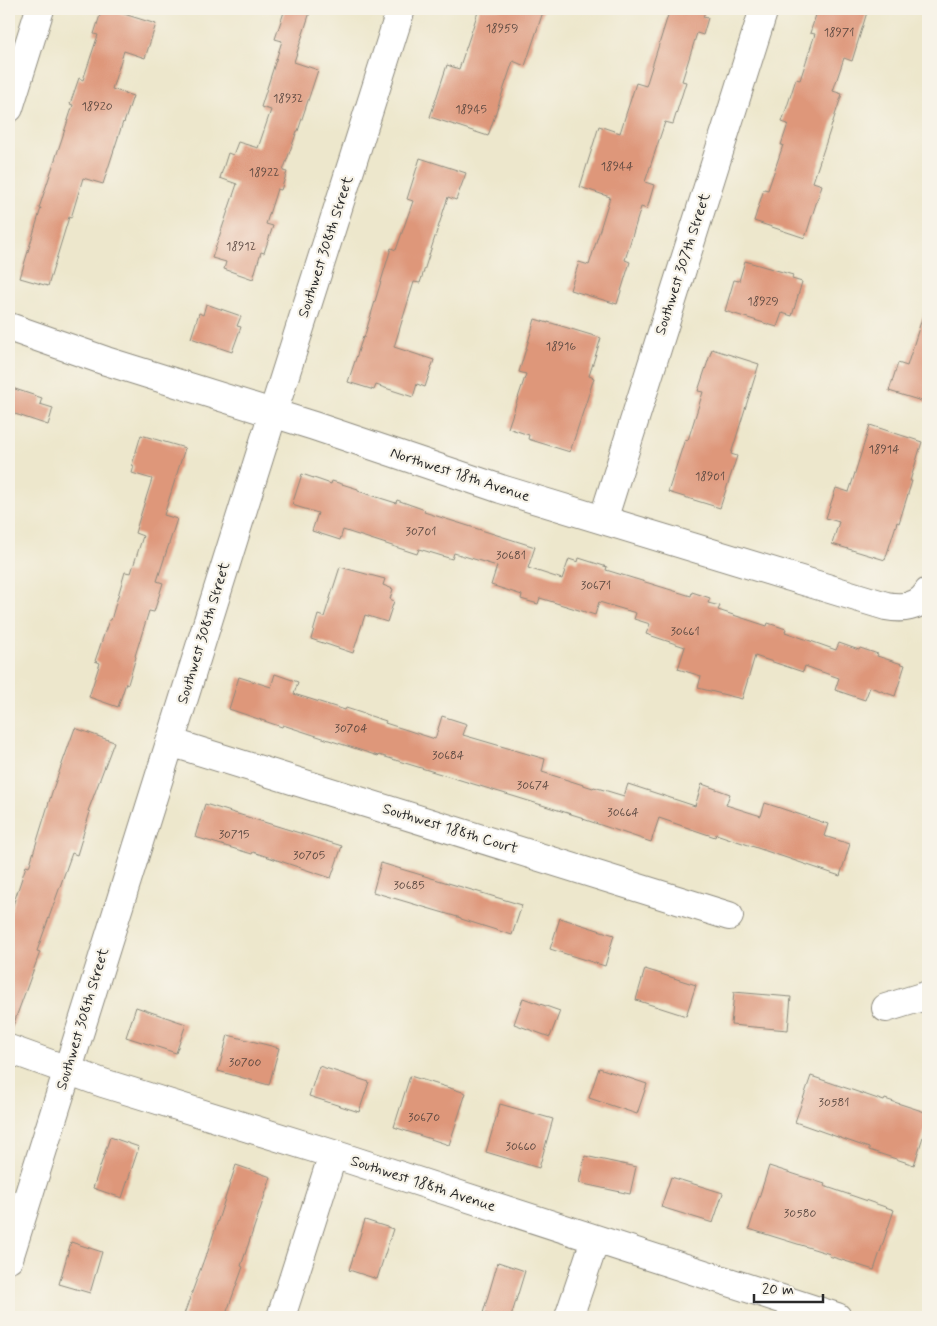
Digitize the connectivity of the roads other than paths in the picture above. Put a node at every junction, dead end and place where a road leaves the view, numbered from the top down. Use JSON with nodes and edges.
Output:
{"nodes":[{"id":1,"x":40,"y":9,"type":"edge"},
{"id":2,"x":401,"y":9,"type":"edge"},
{"id":3,"x":764,"y":9,"type":"edge"},
{"id":4,"x":9,"y":108,"type":"edge"},
{"id":5,"x":9,"y":327,"type":"edge"},
{"id":6,"x":273,"y":413,"type":"junction"},
{"id":7,"x":603,"y":520,"type":"junction"},
{"id":8,"x":921,"y":598,"type":"edge"},
{"id":9,"x":170,"y":742,"type":"junction"},
{"id":10,"x":729,"y":916,"type":"dead end"},
{"id":11,"x":928,"y":997,"type":"edge"},
{"id":12,"x":886,"y":1008,"type":"dead end"},
{"id":13,"x":9,"y":1049,"type":"edge"},
{"id":14,"x":67,"y":1070,"type":"junction"},
{"id":15,"x":333,"y":1154,"type":"junction"},
{"id":16,"x":595,"y":1240,"type":"junction"},
{"id":17,"x":9,"y":1258,"type":"edge"},
{"id":18,"x":281,"y":1317,"type":"edge"},
{"id":19,"x":569,"y":1317,"type":"edge"},
{"id":20,"x":837,"y":1317,"type":"edge"}],
"edges":[{"from":1,"to":4,"type":"street"},
{"from":2,"to":6,"type":"street","name":"Southwest 308th Street"},
{"from":3,"to":7,"type":"street","name":"Southwest 307th Street"},
{"from":5,"to":6,"type":"street","name":"Northwest 18th Avenue"},
{"from":6,"to":7,"type":"street","name":"Northwest 18th Avenue"},
{"from":6,"to":9,"type":"street","name":"Southwest 308th Street"},
{"from":7,"to":8,"type":"street","name":"Northwest 18th Avenue"},
{"from":9,"to":10,"type":"street","name":"Southwest 188th Court"},
{"from":9,"to":14,"type":"street","name":"Southwest 308th Street"},
{"from":11,"to":12,"type":"street"},
{"from":13,"to":14,"type":"street","name":"Southwest 188th Avenue"},
{"from":14,"to":15,"type":"street","name":"Southwest 188th Avenue"},
{"from":14,"to":17,"type":"street","name":"Southwest 308th Street"},
{"from":15,"to":16,"type":"street","name":"Southwest 188th Avenue"},
{"from":15,"to":18,"type":"street"},
{"from":16,"to":19,"type":"street"},
{"from":16,"to":20,"type":"street","name":"Southwest 188th Avenue"}]}
